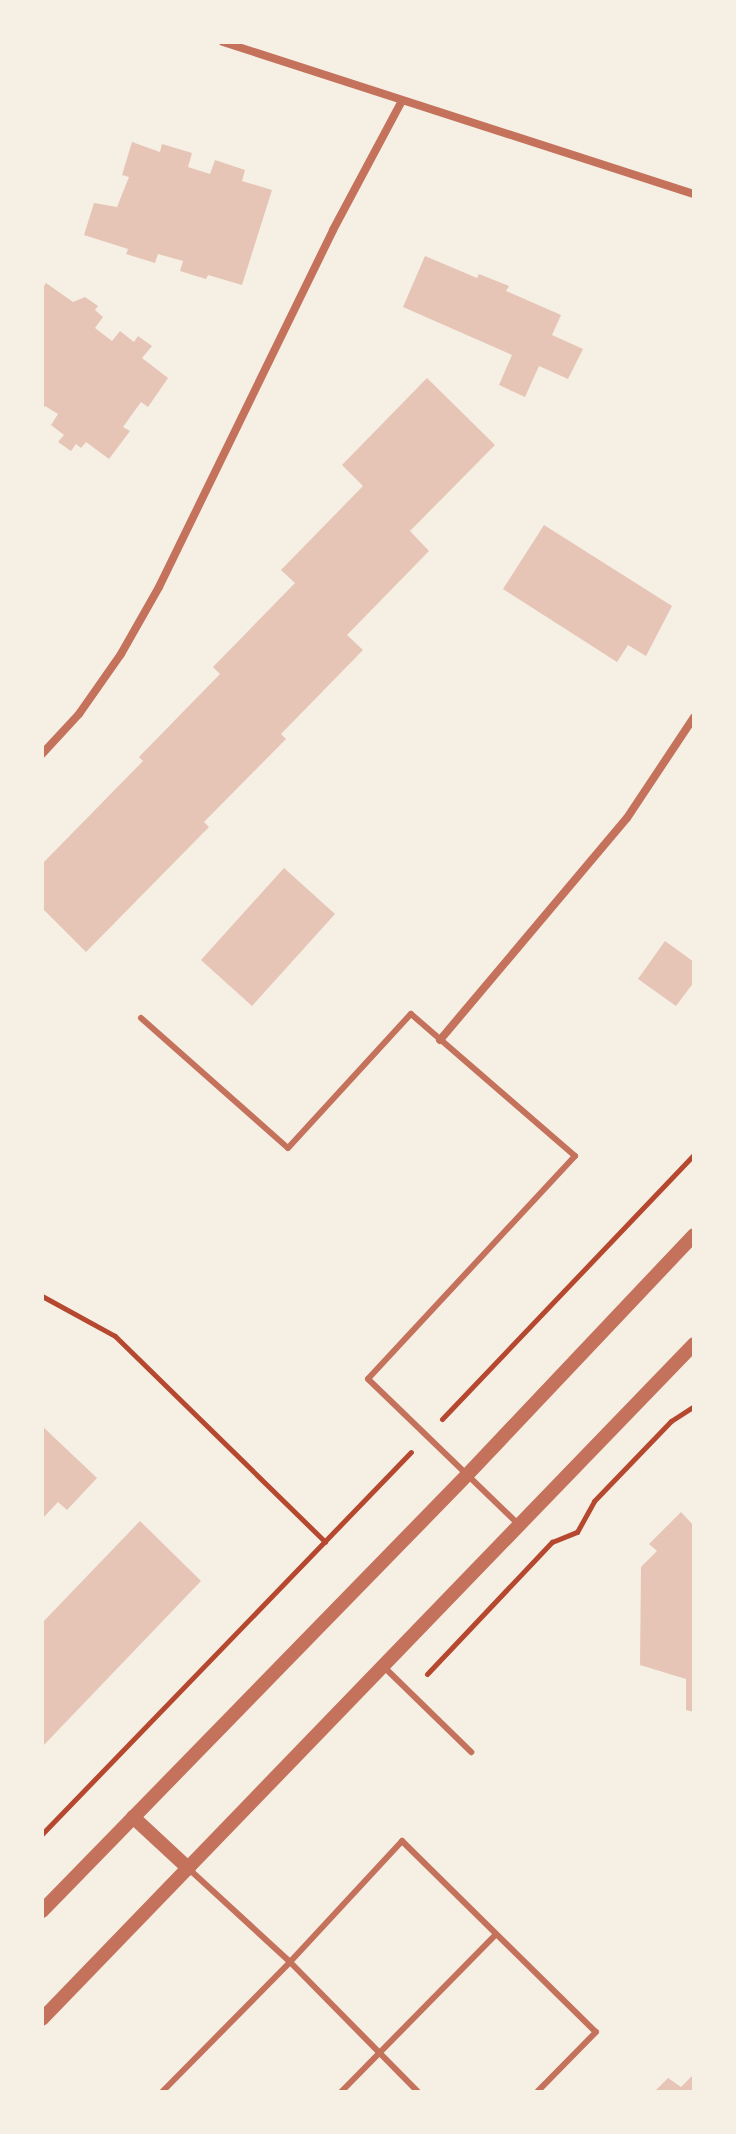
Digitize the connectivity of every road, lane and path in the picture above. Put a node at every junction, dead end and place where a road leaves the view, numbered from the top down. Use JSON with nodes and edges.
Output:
{"nodes":[{"id":1,"x":223,"y":42,"type":"edge"},
{"id":2,"x":402,"y":101,"type":"junction"},
{"id":3,"x":694,"y":194,"type":"edge"},
{"id":4,"x":694,"y":717,"type":"edge"},
{"id":5,"x":42,"y":754,"type":"edge"},
{"id":6,"x":141,"y":1018,"type":"dead end"},
{"id":7,"x":440,"y":1040,"type":"junction"},
{"id":8,"x":694,"y":1154,"type":"edge"},
{"id":9,"x":694,"y":1235,"type":"edge"},
{"id":10,"x":42,"y":1296,"type":"edge"},
{"id":11,"x":694,"y":1344,"type":"edge"},
{"id":12,"x":694,"y":1406,"type":"edge"},
{"id":13,"x":426,"y":1436,"type":"junction"},
{"id":14,"x":467,"y":1475,"type":"junction"},
{"id":15,"x":519,"y":1525,"type":"junction"},
{"id":16,"x":325,"y":1542,"type":"junction"},
{"id":17,"x":384,"y":1667,"type":"junction"},
{"id":18,"x":410,"y":1692,"type":"junction"},
{"id":19,"x":471,"y":1752,"type":"dead end"},
{"id":20,"x":133,"y":1817,"type":"junction"},
{"id":21,"x":42,"y":1834,"type":"edge"},
{"id":22,"x":189,"y":1869,"type":"junction"},
{"id":23,"x":42,"y":1911,"type":"edge"},
{"id":24,"x":496,"y":1934,"type":"junction"},
{"id":25,"x":290,"y":1962,"type":"junction"},
{"id":26,"x":42,"y":2019,"type":"edge"},
{"id":27,"x":379,"y":2053,"type":"junction"},
{"id":28,"x":162,"y":2092,"type":"edge"},
{"id":29,"x":341,"y":2092,"type":"edge"},
{"id":30,"x":418,"y":2092,"type":"edge"},
{"id":31,"x":537,"y":2092,"type":"edge"}],
"edges":[{"from":1,"to":2,"type":"street"},
{"from":2,"to":3,"type":"street"},
{"from":2,"to":5,"type":"street"},
{"from":4,"to":7,"type":"street"},
{"from":6,"to":7,"type":"lane"},
{"from":7,"to":13,"type":"lane"},
{"from":8,"to":13,"type":"path"},
{"from":9,"to":14,"type":"street"},
{"from":10,"to":16,"type":"path"},
{"from":11,"to":15,"type":"street"},
{"from":12,"to":18,"type":"path"},
{"from":13,"to":14,"type":"lane"},
{"from":13,"to":16,"type":"path"},
{"from":14,"to":15,"type":"lane"},
{"from":14,"to":20,"type":"street"},
{"from":15,"to":17,"type":"street"},
{"from":16,"to":21,"type":"path"},
{"from":17,"to":18,"type":"lane"},
{"from":17,"to":22,"type":"street"},
{"from":18,"to":19,"type":"lane"},
{"from":20,"to":22,"type":"street"},
{"from":20,"to":23,"type":"street"},
{"from":22,"to":25,"type":"lane"},
{"from":22,"to":26,"type":"street"},
{"from":24,"to":25,"type":"lane"},
{"from":24,"to":27,"type":"lane"},
{"from":24,"to":31,"type":"lane"},
{"from":25,"to":27,"type":"lane"},
{"from":25,"to":28,"type":"lane"},
{"from":27,"to":29,"type":"lane"},
{"from":27,"to":30,"type":"lane"}]}
